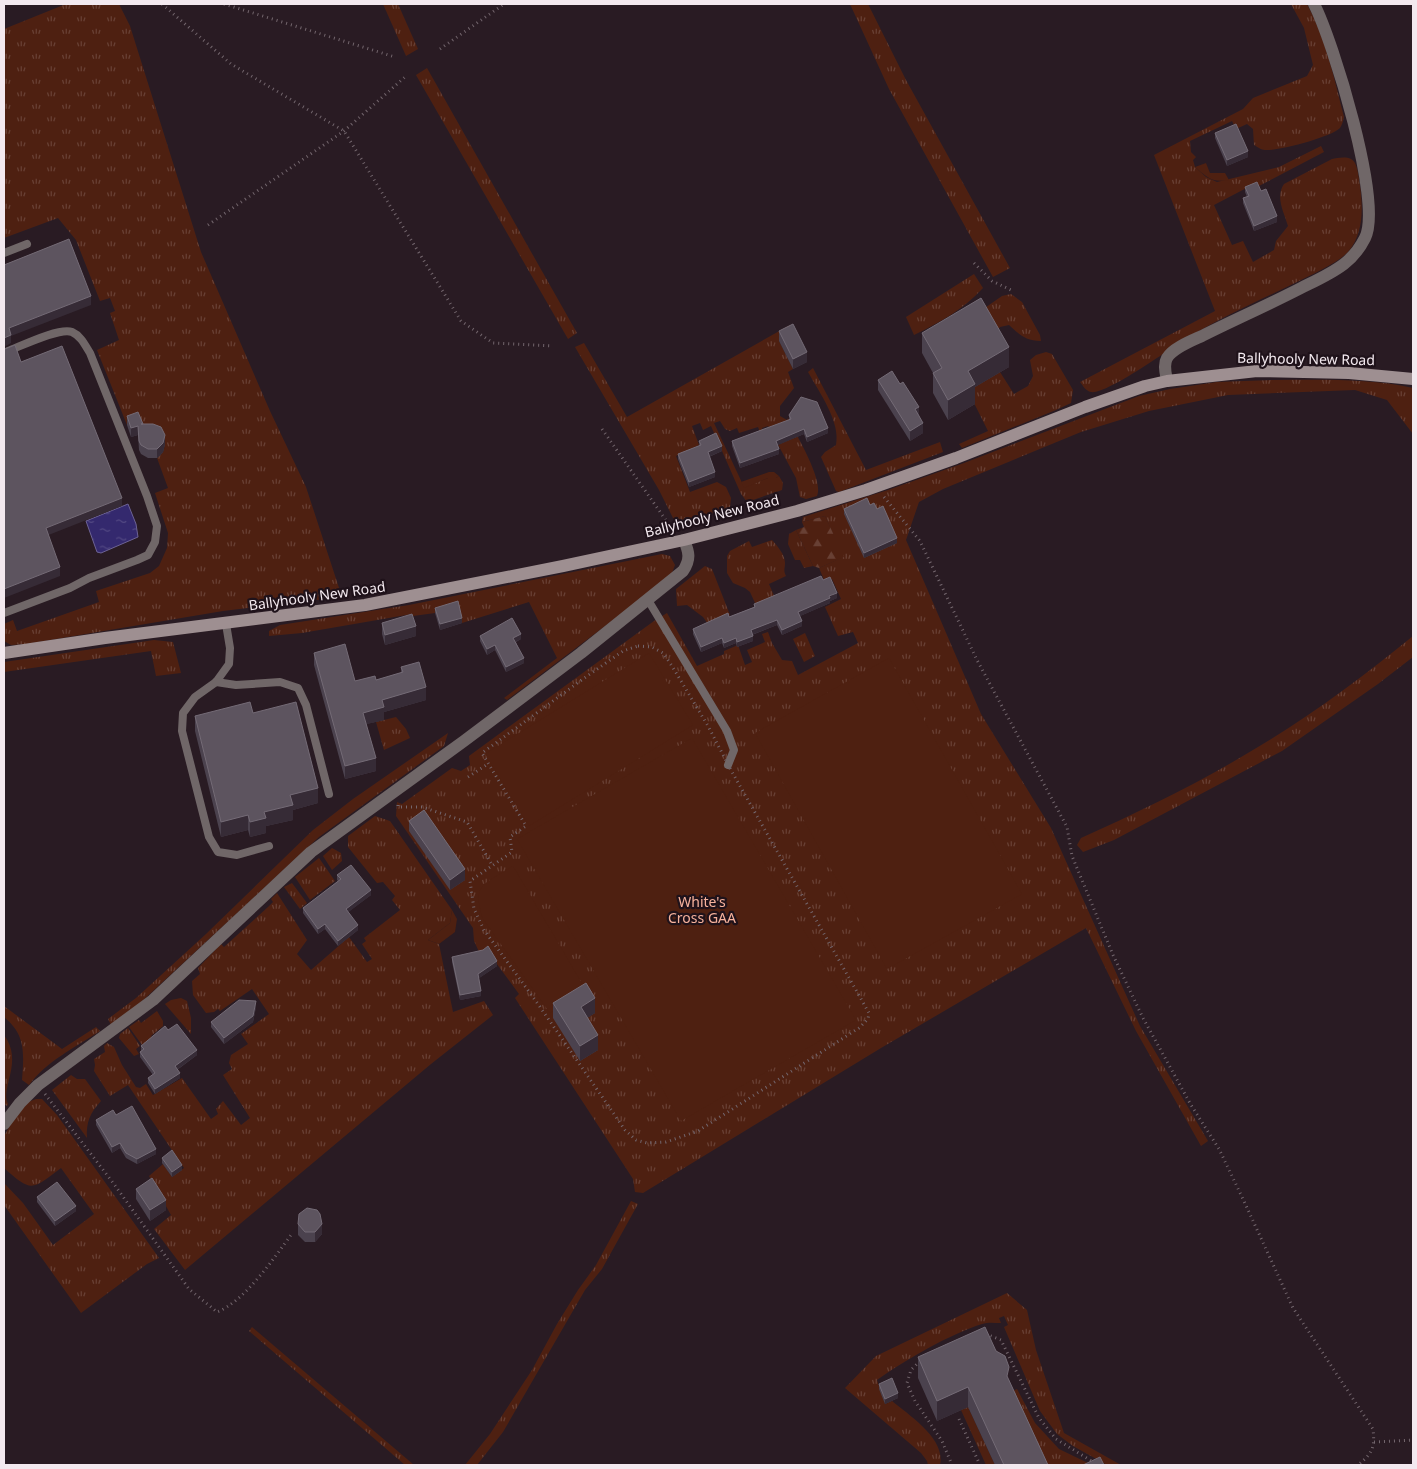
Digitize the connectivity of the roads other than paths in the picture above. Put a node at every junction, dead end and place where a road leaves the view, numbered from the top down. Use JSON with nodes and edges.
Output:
{"nodes":[{"id":1,"x":1314,"y":4,"type":"edge"},
{"id":2,"x":27,"y":244,"type":"dead end"},
{"id":3,"x":4,"y":253,"type":"edge"},
{"id":4,"x":5,"y":352,"type":"edge"},
{"id":5,"x":1413,"y":379,"type":"edge"},
{"id":6,"x":1167,"y":381,"type":"junction"},
{"id":7,"x":684,"y":540,"type":"junction"},
{"id":8,"x":648,"y":600,"type":"junction"},
{"id":9,"x":4,"y":613,"type":"edge"},
{"id":10,"x":226,"y":624,"type":"junction"},
{"id":11,"x":4,"y":653,"type":"edge"},
{"id":12,"x":216,"y":682,"type":"junction"},
{"id":13,"x":728,"y":764,"type":"road end"},
{"id":14,"x":329,"y":794,"type":"dead end"},
{"id":15,"x":269,"y":846,"type":"dead end"},
{"id":16,"x":4,"y":1124,"type":"edge"}],
"edges":[{"from":1,"to":6,"type":"street"},
{"from":2,"to":3,"type":"lane"},
{"from":4,"to":9,"type":"lane"},
{"from":5,"to":6,"type":"main road","name":"Ballyhooly New Road"},
{"from":6,"to":7,"type":"main road","name":"Ballyhooly New Road"},
{"from":7,"to":8,"type":"street"},
{"from":7,"to":10,"type":"main road","name":"Ballyhooly New Road"},
{"from":8,"to":13,"type":"lane"},
{"from":8,"to":16,"type":"street"},
{"from":10,"to":11,"type":"main road","name":"Ballyhooly New Road"},
{"from":10,"to":12,"type":"lane"},
{"from":12,"to":14,"type":"lane"},
{"from":12,"to":15,"type":"lane"}]}
